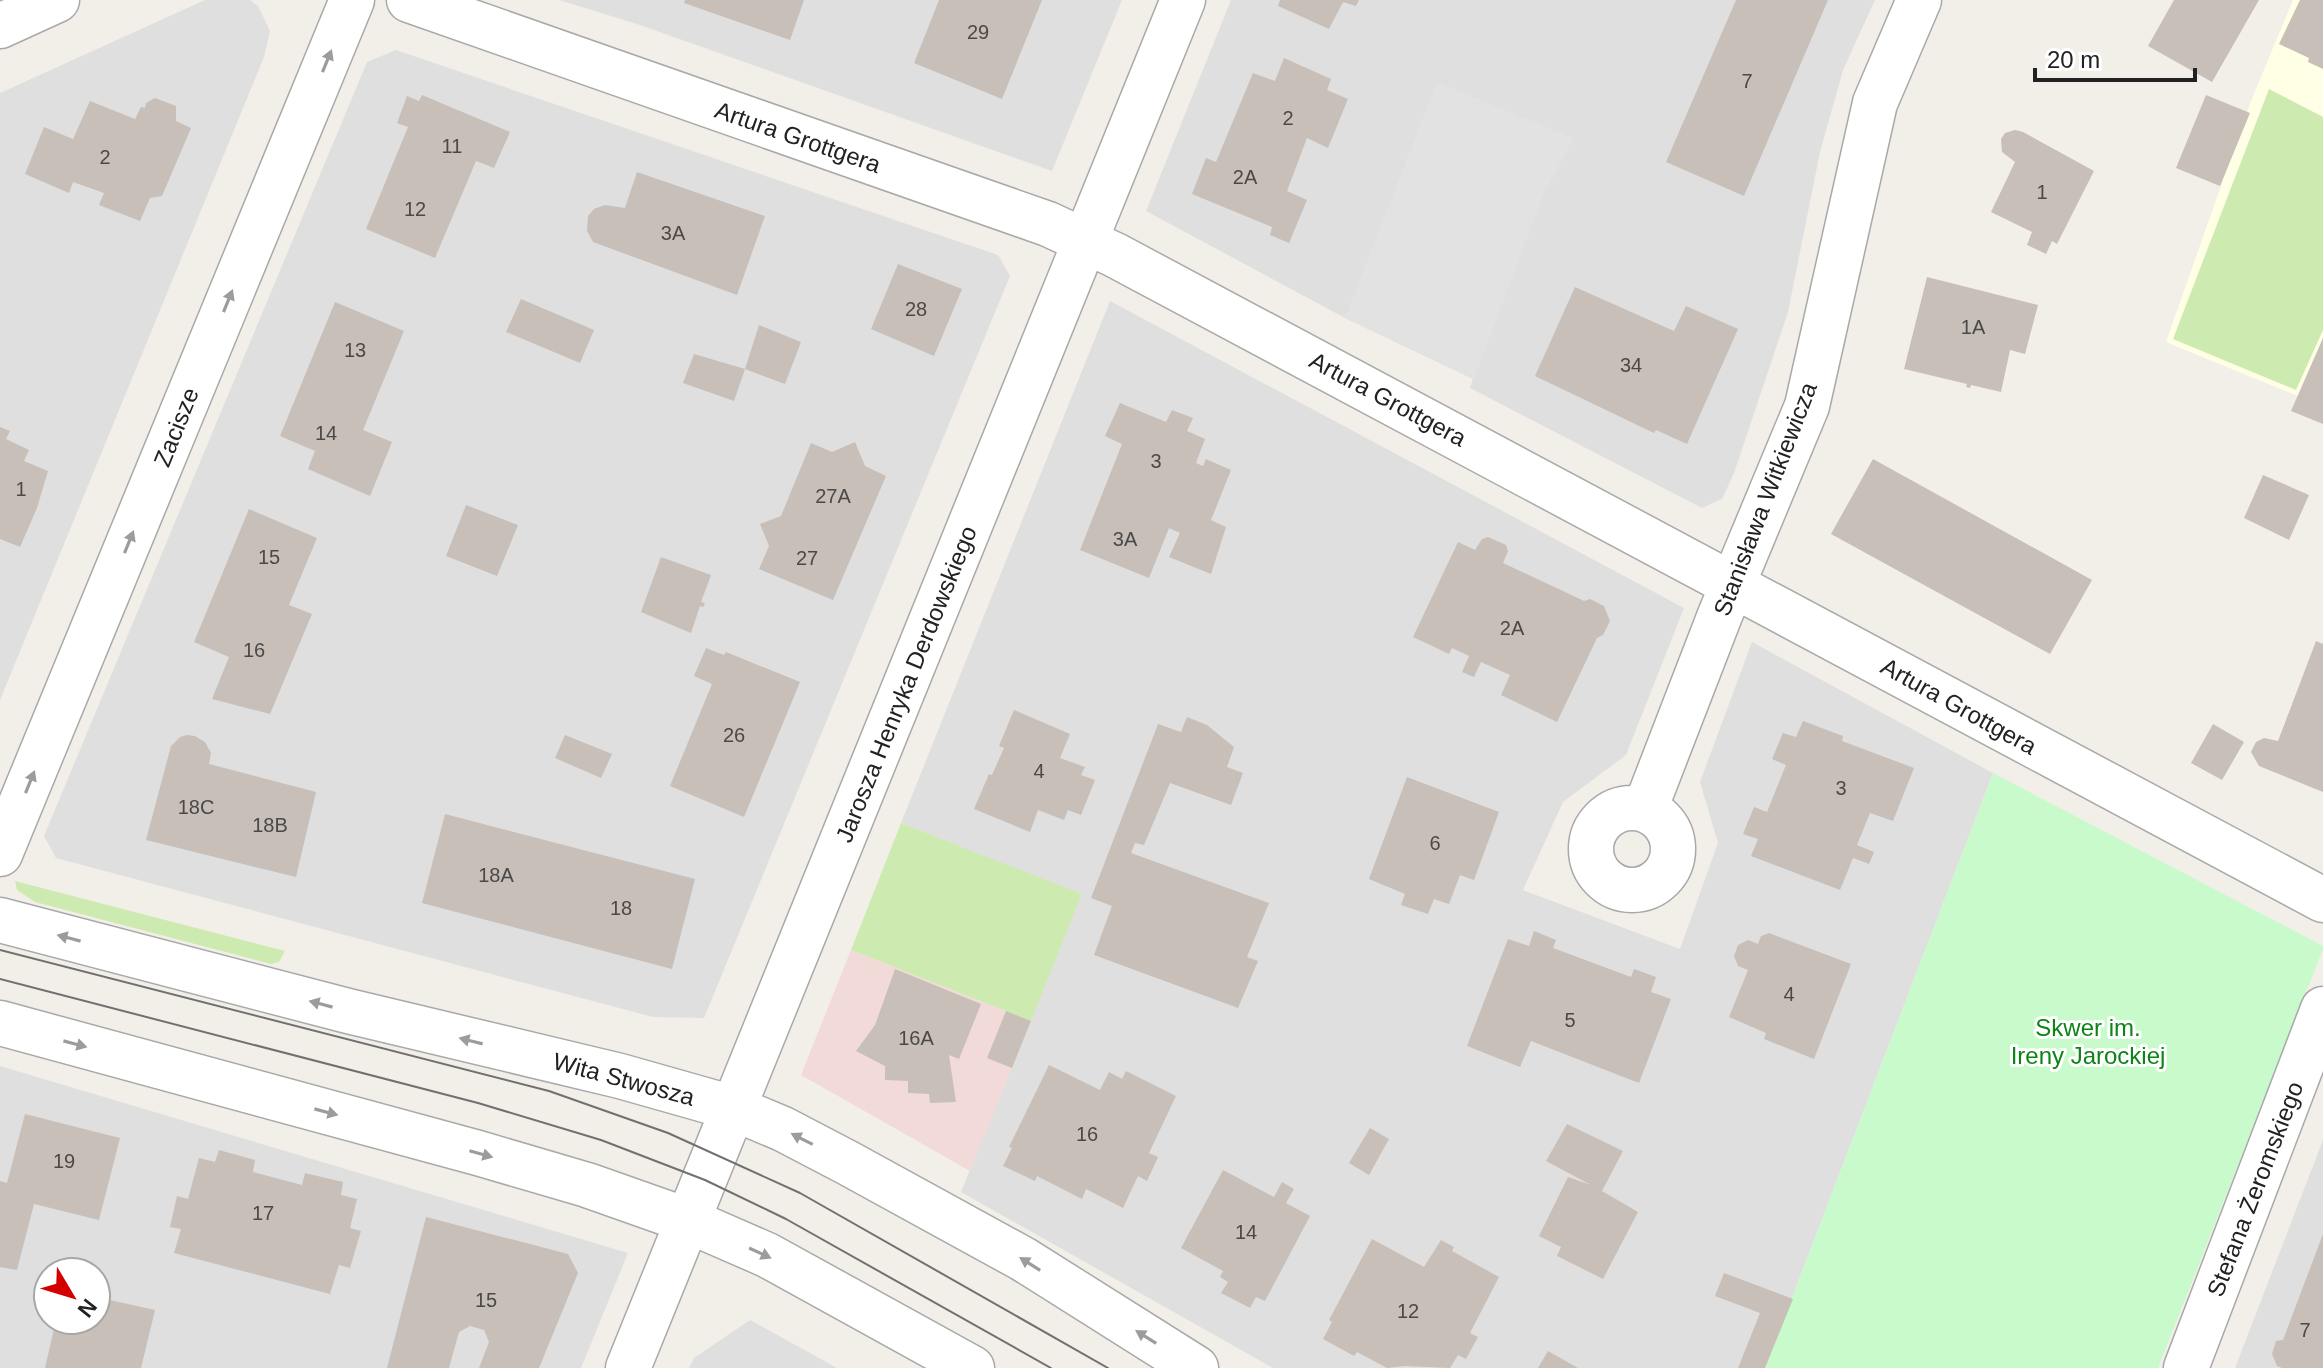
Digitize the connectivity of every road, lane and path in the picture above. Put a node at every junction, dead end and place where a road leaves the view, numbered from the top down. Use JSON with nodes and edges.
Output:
{"nodes":[{"id":1,"x":57,"y":0,"type":"edge"},
{"id":2,"x":352,"y":0,"type":"edge"},
{"id":3,"x":409,"y":0,"type":"edge"},
{"id":4,"x":1183,"y":0,"type":"edge"},
{"id":5,"x":1919,"y":0,"type":"edge"},
{"id":6,"x":0,"y":26,"type":"edge"},
{"id":7,"x":1086,"y":242,"type":"junction"},
{"id":8,"x":1734,"y":582,"type":"junction"},
{"id":9,"x":1645,"y":809,"type":"dead end"},
{"id":10,"x":0,"y":854,"type":"edge"},
{"id":11,"x":2323,"y":900,"type":"edge"},
{"id":12,"x":0,"y":920,"type":"edge"},
{"id":13,"x":2323,"y":1009,"type":"edge"},
{"id":14,"x":0,"y":1023,"type":"edge"},
{"id":15,"x":733,"y":1108,"type":"junction"},
{"id":16,"x":689,"y":1221,"type":"junction"},
{"id":17,"x":628,"y":1368,"type":"edge"},
{"id":18,"x":972,"y":1368,"type":"edge"},
{"id":19,"x":1196,"y":1368,"type":"edge"},
{"id":20,"x":2186,"y":1368,"type":"edge"}],
"edges":[{"from":1,"to":6,"type":"street"},
{"from":10,"to":2,"type":"street","name":"Zacisze","one_way":true},
{"from":3,"to":7,"type":"street","name":"Artura Grottgera"},
{"from":4,"to":7,"type":"street","name":"Jarosza Henryka Derdowskiego"},
{"from":5,"to":8,"type":"street","name":"Stanisława Witkiewicza"},
{"from":7,"to":8,"type":"street","name":"Artura Grottgera"},
{"from":7,"to":15,"type":"street","name":"Jarosza Henryka Derdowskiego"},
{"from":8,"to":9,"type":"street","name":"Stanisława Witkiewicza"},
{"from":8,"to":11,"type":"street","name":"Artura Grottgera"},
{"from":15,"to":12,"type":"street","name":"Wita Stwosza","one_way":true},
{"from":13,"to":20,"type":"street","name":"Stefana Żeromskiego"},
{"from":14,"to":16,"type":"street","one_way":true},
{"from":15,"to":16,"type":"street","name":"Jarosza Henryka Derdowskiego"},
{"from":19,"to":15,"type":"street","name":"Wita Stwosza","one_way":true},
{"from":16,"to":17,"type":"street","name":"Jarosza Henryka Derdowskiego"},
{"from":16,"to":18,"type":"street","one_way":true}]}
